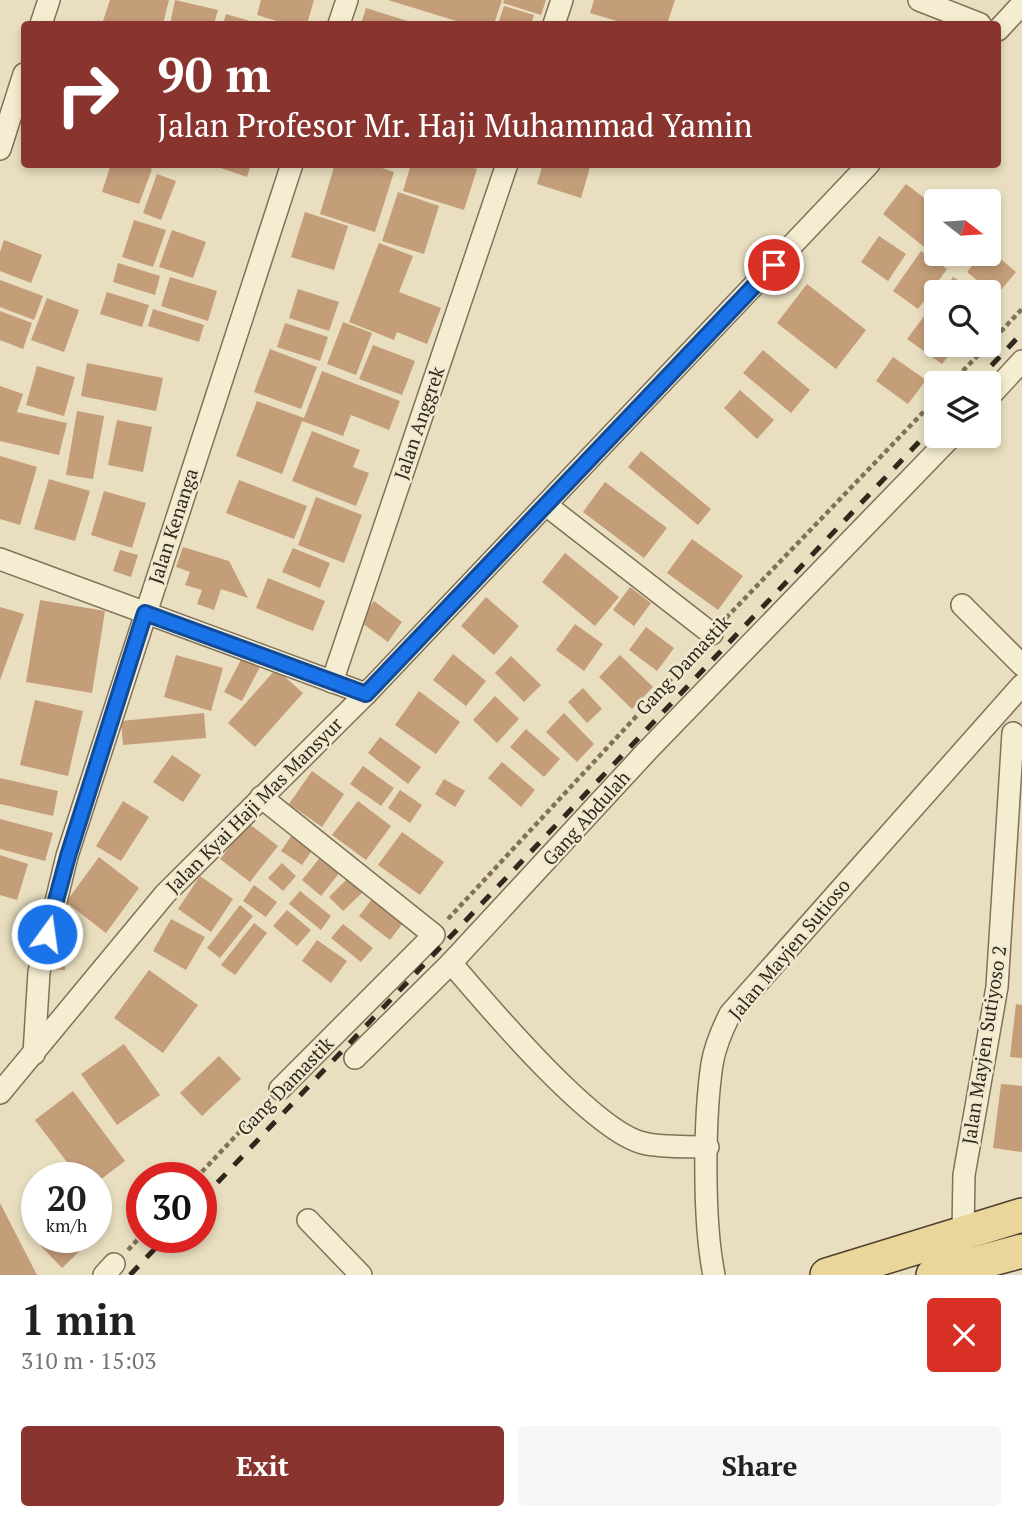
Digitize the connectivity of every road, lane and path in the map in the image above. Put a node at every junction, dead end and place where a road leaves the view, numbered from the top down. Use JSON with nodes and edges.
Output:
{"nodes":[{"id":1,"x":49,"y":0,"type":"edge"},
{"id":2,"x":347,"y":0,"type":"edge"},
{"id":3,"x":562,"y":0,"type":"edge"},
{"id":4,"x":919,"y":0,"type":"edge"},
{"id":5,"x":1022,"y":4,"type":"edge"},
{"id":6,"x":42,"y":21,"type":"edge"},
{"id":7,"x":340,"y":21,"type":"edge"},
{"id":8,"x":555,"y":21,"type":"edge"},
{"id":9,"x":972,"y":21,"type":"edge"},
{"id":10,"x":1001,"y":27,"type":"edge"},
{"id":11,"x":21,"y":83,"type":"edge"},
{"id":12,"x":0,"y":149,"type":"edge"},
{"id":13,"x":291,"y":168,"type":"edge"},
{"id":14,"x":506,"y":168,"type":"edge"},
{"id":15,"x":865,"y":168,"type":"edge"},
{"id":16,"x":1022,"y":309,"type":"edge"},
{"id":17,"x":1001,"y":331,"type":"edge"},
{"id":18,"x":976,"y":357,"type":"edge"},
{"id":19,"x":1022,"y":361,"type":"edge"},
{"id":20,"x":962,"y":371,"type":"edge"},
{"id":21,"x":1001,"y":384,"type":"edge"},
{"id":22,"x":924,"y":412,"type":"edge"},
{"id":23,"x":939,"y":448,"type":"edge"},
{"id":24,"x":547,"y":505,"type":"junction"},
{"id":25,"x":0,"y":559,"type":"edge"},
{"id":26,"x":962,"y":605,"type":"dead end"},
{"id":27,"x":145,"y":613,"type":"junction"},
{"id":28,"x":712,"y":634,"type":"junction"},
{"id":29,"x":1022,"y":665,"type":"edge"},
{"id":30,"x":332,"y":682,"type":"junction"},
{"id":31,"x":1022,"y":685,"type":"edge"},
{"id":32,"x":366,"y":694,"type":"junction"},
{"id":33,"x":992,"y":718,"type":"junction"},
{"id":34,"x":1017,"y":734,"type":"edge"},
{"id":35,"x":261,"y":797,"type":"junction"},
{"id":36,"x":434,"y":936,"type":"junction"},
{"id":37,"x":451,"y":963,"type":"junction"},
{"id":38,"x":34,"y":1054,"type":"junction"},
{"id":39,"x":355,"y":1058,"type":"dead end"},
{"id":40,"x":280,"y":1090,"type":"joint"},
{"id":41,"x":0,"y":1093,"type":"edge"},
{"id":42,"x":708,"y":1147,"type":"junction"},
{"id":43,"x":211,"y":1162,"type":"edge"},
{"id":44,"x":1022,"y":1215,"type":"edge"},
{"id":45,"x":308,"y":1220,"type":"dead end"},
{"id":46,"x":963,"y":1231,"type":"junction"},
{"id":47,"x":1022,"y":1251,"type":"edge"},
{"id":48,"x":361,"y":1275,"type":"edge"},
{"id":49,"x":714,"y":1275,"type":"edge"},
{"id":50,"x":827,"y":1275,"type":"edge"},
{"id":51,"x":933,"y":1275,"type":"edge"}],
"edges":[{"from":1,"to":6,"type":"street"},
{"from":2,"to":7,"type":"street"},
{"from":3,"to":8,"type":"street"},
{"from":4,"to":9,"type":"street"},
{"from":5,"to":10,"type":"street"},
{"from":11,"to":12,"type":"street"},
{"from":13,"to":27,"type":"street","name":"Jalan Kenanga"},
{"from":14,"to":30,"type":"street","name":"Jalan Anggrek"},
{"from":15,"to":24,"type":"street","name":"Jalan Kyai Haji Mas Mansyur"},
{"from":16,"to":17,"type":"path"},
{"from":18,"to":20,"type":"path"},
{"from":19,"to":21,"type":"street"},
{"from":22,"to":28,"type":"path","name":"Gang Damastik"},
{"from":23,"to":37,"type":"street","name":"Gang Abdulah"},
{"from":24,"to":28,"type":"street"},
{"from":24,"to":32,"type":"street","name":"Jalan Kyai Haji Mas Mansyur"},
{"from":25,"to":27,"type":"street"},
{"from":26,"to":29,"type":"street"},
{"from":27,"to":30,"type":"street"},
{"from":27,"to":38,"type":"street","name":"Jalan Kenanga"},
{"from":28,"to":36,"type":"path","name":"Gang Damastik"},
{"from":30,"to":32,"type":"street"},
{"from":31,"to":33,"type":"street","name":"Jalan Mayjen Sutioso"},
{"from":32,"to":35,"type":"street","name":"Jalan Kyai Haji Mas Mansyur"},
{"from":33,"to":34,"type":"street"},
{"from":33,"to":42,"type":"street","name":"Jalan Mayjen Sutioso"},
{"from":34,"to":46,"type":"street","name":"Jalan Mayjen Sutiyoso 2"},
{"from":35,"to":36,"type":"street"},
{"from":35,"to":38,"type":"street","name":"Jalan Kyai Haji Mas Mansyur"},
{"from":36,"to":40,"type":"street","name":"Gang Damastik"},
{"from":37,"to":39,"type":"street","name":"Gang Abdulah"},
{"from":37,"to":42,"type":"street"},
{"from":38,"to":41,"type":"street","name":"Jalan Kyai Haji Mas Mansyur"},
{"from":40,"to":43,"type":"path","name":"Gang Damastik"},
{"from":42,"to":49,"type":"street","name":"Jalan Mayjen Sutioso"},
{"from":44,"to":46,"type":"main road"},
{"from":45,"to":48,"type":"street"},
{"from":46,"to":50,"type":"main road"},
{"from":47,"to":51,"type":"main road"}]}
